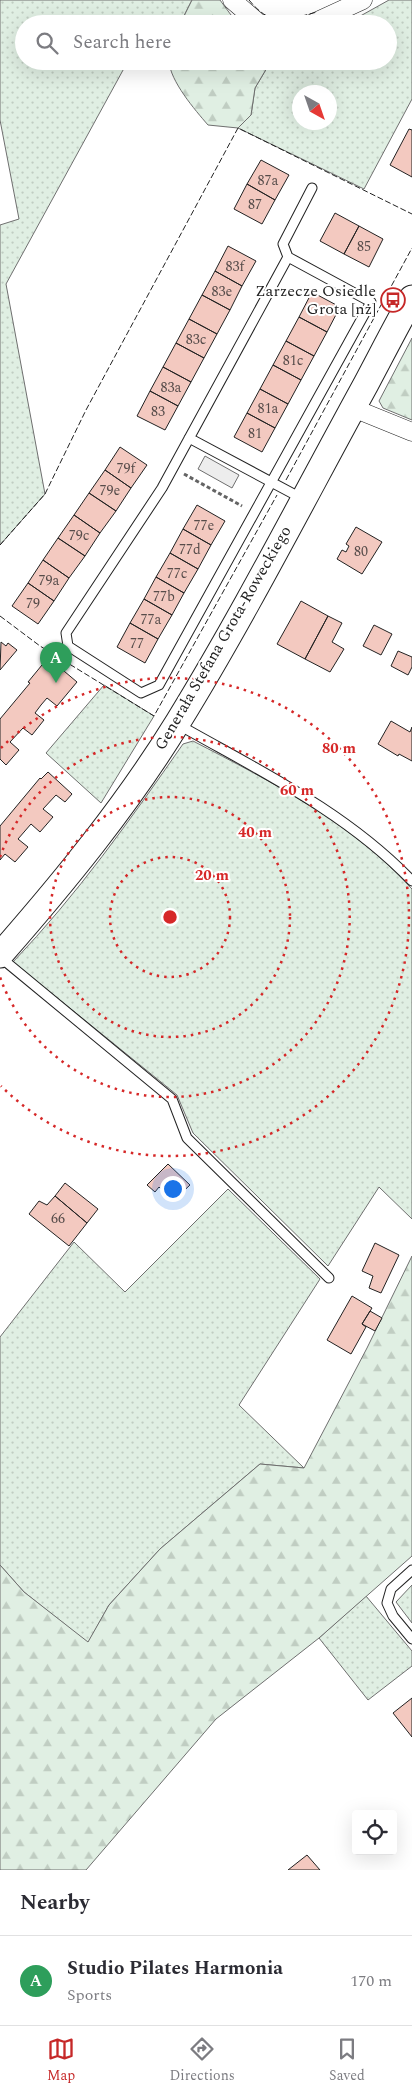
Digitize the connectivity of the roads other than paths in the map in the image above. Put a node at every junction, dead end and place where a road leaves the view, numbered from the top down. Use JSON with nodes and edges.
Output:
{"nodes":[{"id":1,"x":232,"y":0,"type":"edge"},
{"id":2,"x":363,"y":0,"type":"edge"},
{"id":3,"x":250,"y":15,"type":"edge"},
{"id":4,"x":330,"y":15,"type":"edge"},
{"id":5,"x":312,"y":188,"type":"dead end"},
{"id":6,"x":288,"y":257,"type":"junction"},
{"id":7,"x":412,"y":298,"type":"edge"},
{"id":8,"x":353,"y":408,"type":"junction"},
{"id":9,"x":412,"y":432,"type":"edge"},
{"id":10,"x":189,"y":438,"type":"junction"},
{"id":11,"x":272,"y":483,"type":"junction"},
{"id":12,"x":303,"y":499,"type":"junction"},
{"id":13,"x":177,"y":724,"type":"junction"},
{"id":14,"x":412,"y":881,"type":"edge"},
{"id":15,"x":0,"y":956,"type":"edge"},
{"id":16,"x":329,"y":1278,"type":"dead end"},
{"id":17,"x":412,"y":1570,"type":"edge"},
{"id":18,"x":412,"y":1639,"type":"edge"}],
"edges":[{"from":1,"to":3,"type":"street"},
{"from":2,"to":4,"type":"street"},
{"from":5,"to":6,"type":"lane"},
{"from":6,"to":10,"type":"lane"},
{"from":6,"to":11,"type":"lane"},
{"from":7,"to":8,"type":"street","name":"Generała Stefana Grota-Roweckiego"},
{"from":8,"to":9,"type":"street"},
{"from":8,"to":12,"type":"street","name":"Generała Stefana Grota-Roweckiego"},
{"from":10,"to":11,"type":"lane"},
{"from":10,"to":11,"type":"lane"},
{"from":11,"to":12,"type":"lane"},
{"from":12,"to":13,"type":"street","name":"Generała Stefana Grota-Roweckiego"},
{"from":13,"to":14,"type":"lane"},
{"from":13,"to":15,"type":"street","name":"Generała Stefana Grota-Roweckiego"},
{"from":15,"to":16,"type":"lane"},
{"from":17,"to":18,"type":"lane"}]}
